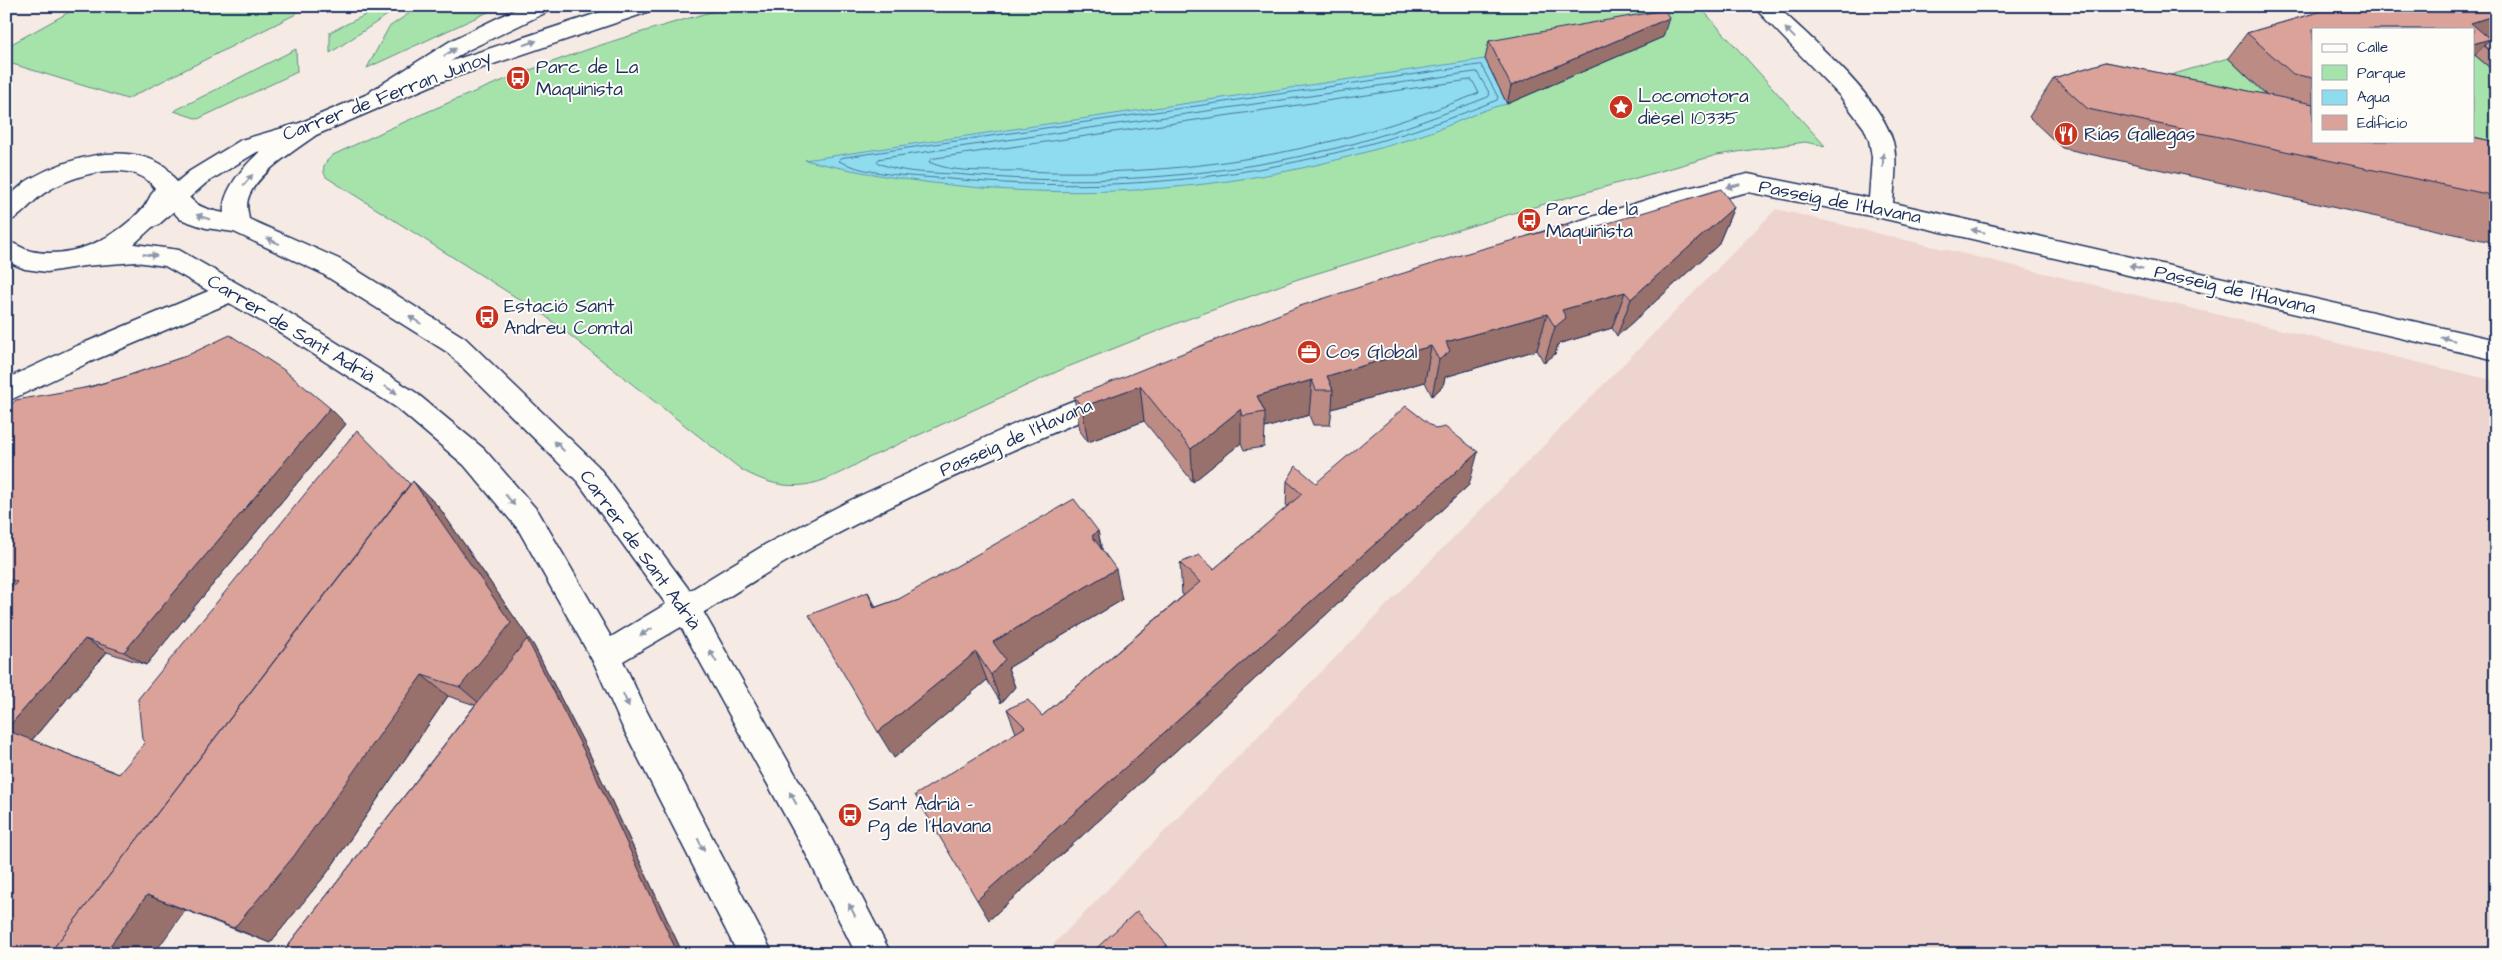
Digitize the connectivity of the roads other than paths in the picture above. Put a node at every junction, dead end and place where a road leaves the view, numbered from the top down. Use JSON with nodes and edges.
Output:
{"nodes":[{"id":1,"x":541,"y":6,"type":"edge"},
{"id":2,"x":642,"y":6,"type":"edge"},
{"id":3,"x":1764,"y":6,"type":"edge"},
{"id":4,"x":379,"y":97,"type":"junction"},
{"id":5,"x":308,"y":130,"type":"junction"},
{"id":6,"x":168,"y":189,"type":"junction"},
{"id":7,"x":1881,"y":209,"type":"junction"},
{"id":8,"x":6,"y":213,"type":"edge"},
{"id":9,"x":238,"y":224,"type":"junction"},
{"id":10,"x":1514,"y":253,"type":"edge"},
{"id":11,"x":10,"y":256,"type":"edge"},
{"id":12,"x":84,"y":257,"type":"junction"},
{"id":13,"x":230,"y":292,"type":"junction"},
{"id":14,"x":2496,"y":350,"type":"edge"},
{"id":15,"x":1136,"y":387,"type":"edge"},
{"id":16,"x":6,"y":391,"type":"edge"},
{"id":17,"x":686,"y":608,"type":"junction"},
{"id":18,"x":606,"y":656,"type":"junction"},
{"id":19,"x":756,"y":954,"type":"edge"},
{"id":20,"x":874,"y":954,"type":"edge"}],
"edges":[{"from":4,"to":1,"type":"main road","one_way":true},
{"from":4,"to":2,"type":"main road","name":"Carrer de Ferran Junoy","one_way":true},
{"from":7,"to":3,"type":"main road","one_way":true},
{"from":4,"to":5,"type":"main road","name":"Carrer de Ferran Junoy"},
{"from":5,"to":6,"type":"main road","name":"Carrer de Ferran Junoy"},
{"from":9,"to":5,"type":"main road","one_way":true},
{"from":6,"to":8,"type":"main road","name":"Carrer de Sant Adrià"},
{"from":9,"to":6,"type":"main road","name":"Carrer de Sant Adrià","one_way":true},
{"from":6,"to":12,"type":"main road","name":"Carrer de Ferran Junoy"},
{"from":7,"to":10,"type":"main road","name":"Passeig de l'Havana","one_way":true},
{"from":14,"to":7,"type":"main road","name":"Passeig de l'Havana","one_way":true},
{"from":17,"to":9,"type":"main road","name":"Carrer de Sant Adrià","one_way":true},
{"from":11,"to":12,"type":"main road"},
{"from":12,"to":13,"type":"main road","name":"Carrer de Sant Adrià","one_way":true},
{"from":13,"to":16,"type":"main road"},
{"from":13,"to":18,"type":"main road","name":"Carrer de Sant Adrià","one_way":true},
{"from":15,"to":17,"type":"main road","name":"Passeig de l'Havana"},
{"from":17,"to":18,"type":"main road","name":"Passeig de l'Havana","one_way":true},
{"from":20,"to":17,"type":"main road","name":"Carrer de Sant Adrià","one_way":true},
{"from":18,"to":19,"type":"main road","name":"Carrer de Sant Adrià","one_way":true}]}
